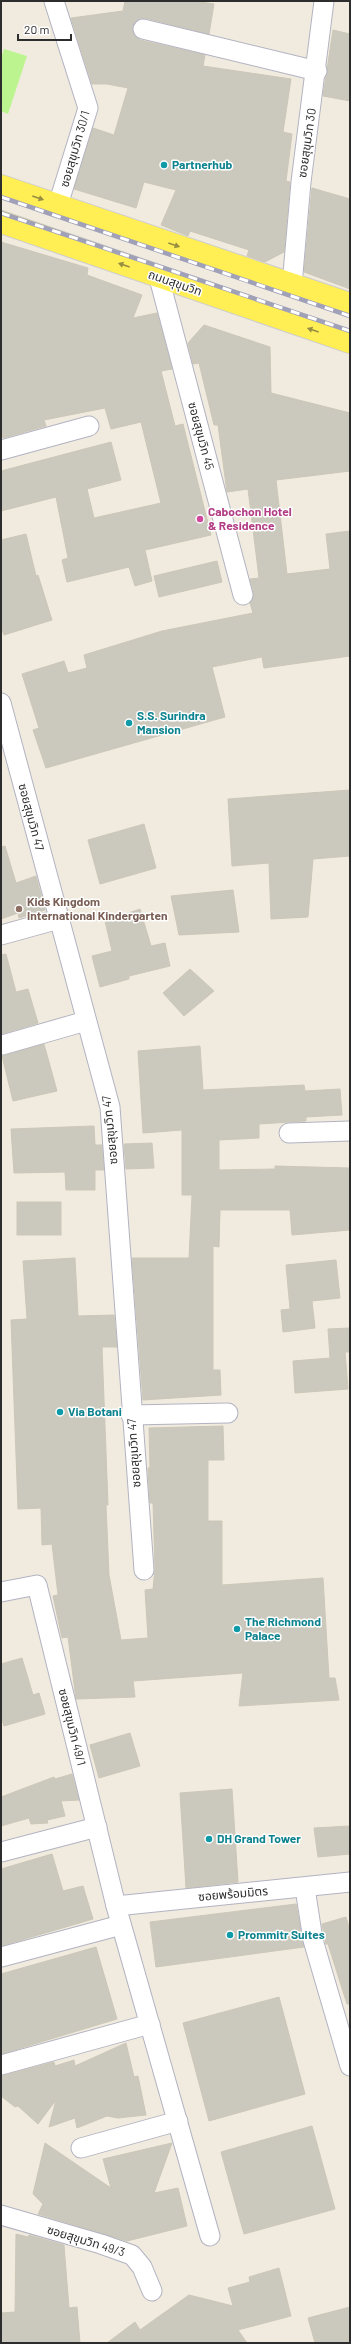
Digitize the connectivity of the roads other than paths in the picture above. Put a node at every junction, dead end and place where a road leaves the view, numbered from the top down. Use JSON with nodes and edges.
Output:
{"nodes":[{"id":1,"x":54,"y":1,"type":"edge"},
{"id":2,"x":324,"y":1,"type":"edge"},
{"id":3,"x":143,"y":29,"type":"dead end"},
{"id":4,"x":317,"y":71,"type":"junction"},
{"id":5,"x":1,"y":186,"type":"edge"},
{"id":6,"x":58,"y":205,"type":"junction"},
{"id":7,"x":1,"y":222,"type":"edge"},
{"id":8,"x":159,"y":278,"type":"junction"},
{"id":9,"x":292,"y":285,"type":"junction"},
{"id":10,"x":350,"y":304,"type":"edge"},
{"id":11,"x":350,"y":342,"type":"edge"},
{"id":12,"x":89,"y":426,"type":"dead end"},
{"id":13,"x":1,"y":450,"type":"edge"},
{"id":14,"x":243,"y":595,"type":"dead end"},
{"id":15,"x":1,"y":703,"type":"edge"},
{"id":16,"x":59,"y":919,"type":"junction"},
{"id":17,"x":1,"y":935,"type":"edge"},
{"id":18,"x":86,"y":1021,"type":"junction"},
{"id":19,"x":2,"y":1045,"type":"dead end"},
{"id":20,"x":350,"y":1131,"type":"edge"},
{"id":21,"x":289,"y":1133,"type":"dead end"},
{"id":22,"x":228,"y":1413,"type":"dead end"},
{"id":23,"x":132,"y":1414,"type":"junction"},
{"id":24,"x":144,"y":1570,"type":"dead end"},
{"id":25,"x":1,"y":1592,"type":"edge"},
{"id":26,"x":97,"y":1827,"type":"junction"},
{"id":27,"x":1,"y":1852,"type":"edge"},
{"id":28,"x":350,"y":1882,"type":"edge"},
{"id":29,"x":305,"y":1888,"type":"junction"},
{"id":30,"x":116,"y":1906,"type":"junction"},
{"id":31,"x":121,"y":1925,"type":"junction"},
{"id":32,"x":1,"y":1957,"type":"edge"},
{"id":33,"x":150,"y":2024,"type":"junction"},
{"id":34,"x":1,"y":2065,"type":"edge"},
{"id":35,"x":350,"y":2066,"type":"edge"},
{"id":36,"x":178,"y":2121,"type":"junction"},
{"id":37,"x":82,"y":2148,"type":"dead end"},
{"id":38,"x":1,"y":2215,"type":"edge"},
{"id":39,"x":210,"y":2236,"type":"dead end"},
{"id":40,"x":152,"y":2291,"type":"dead end"}],
"edges":[{"from":1,"to":6,"type":"street","name":"ซอยสุขุมวิท 30/1"},
{"from":2,"to":4,"type":"street","name":"ซอยสุขุมวิท 30"},
{"from":3,"to":4,"type":"street"},
{"from":4,"to":9,"type":"street","name":"ซอยสุขุมวิท 30"},
{"from":5,"to":6,"type":"main road","one_way":true},
{"from":6,"to":9,"type":"main road","one_way":true},
{"from":8,"to":7,"type":"main road","name":"ถนนสุขุมวิท","one_way":true},
{"from":11,"to":8,"type":"main road","name":"ถนนสุขุมวิท","one_way":true},
{"from":8,"to":14,"type":"street","name":"ซอยสุขุมวิท 45"},
{"from":9,"to":10,"type":"main road"},
{"from":12,"to":13,"type":"street"},
{"from":15,"to":16,"type":"street","name":"ซอยสุขุมวิท 47"},
{"from":16,"to":17,"type":"street"},
{"from":16,"to":18,"type":"street","name":"ซอยสุขุมวิท 47"},
{"from":18,"to":19,"type":"street"},
{"from":18,"to":23,"type":"street","name":"ซอยสุขุมวิท 47"},
{"from":20,"to":21,"type":"street"},
{"from":22,"to":23,"type":"street"},
{"from":23,"to":24,"type":"street","name":"ซอยสุขุมวิท 47"},
{"from":25,"to":26,"type":"street","name":"ซอยสุขุมวิท 49/1"},
{"from":26,"to":27,"type":"street"},
{"from":26,"to":30,"type":"street","name":"ซอยสุขุมวิท 49/1"},
{"from":28,"to":29,"type":"street","name":"ซอยพร้อมมิตร"},
{"from":29,"to":30,"type":"street","name":"ซอยพร้อมมิตร"},
{"from":29,"to":35,"type":"street"},
{"from":30,"to":31,"type":"street","name":"ซอยสุขุมวิท 49/1"},
{"from":31,"to":32,"type":"street"},
{"from":31,"to":33,"type":"street","name":"ซอยสุขุมวิท 49/1"},
{"from":33,"to":34,"type":"street"},
{"from":33,"to":36,"type":"street","name":"ซอยสุขุมวิท 49/1"},
{"from":36,"to":37,"type":"street"},
{"from":36,"to":39,"type":"street","name":"ซอยสุขุมวิท 49/1"},
{"from":38,"to":40,"type":"street","name":"ซอยสุขุมวิท 49/3"}]}
